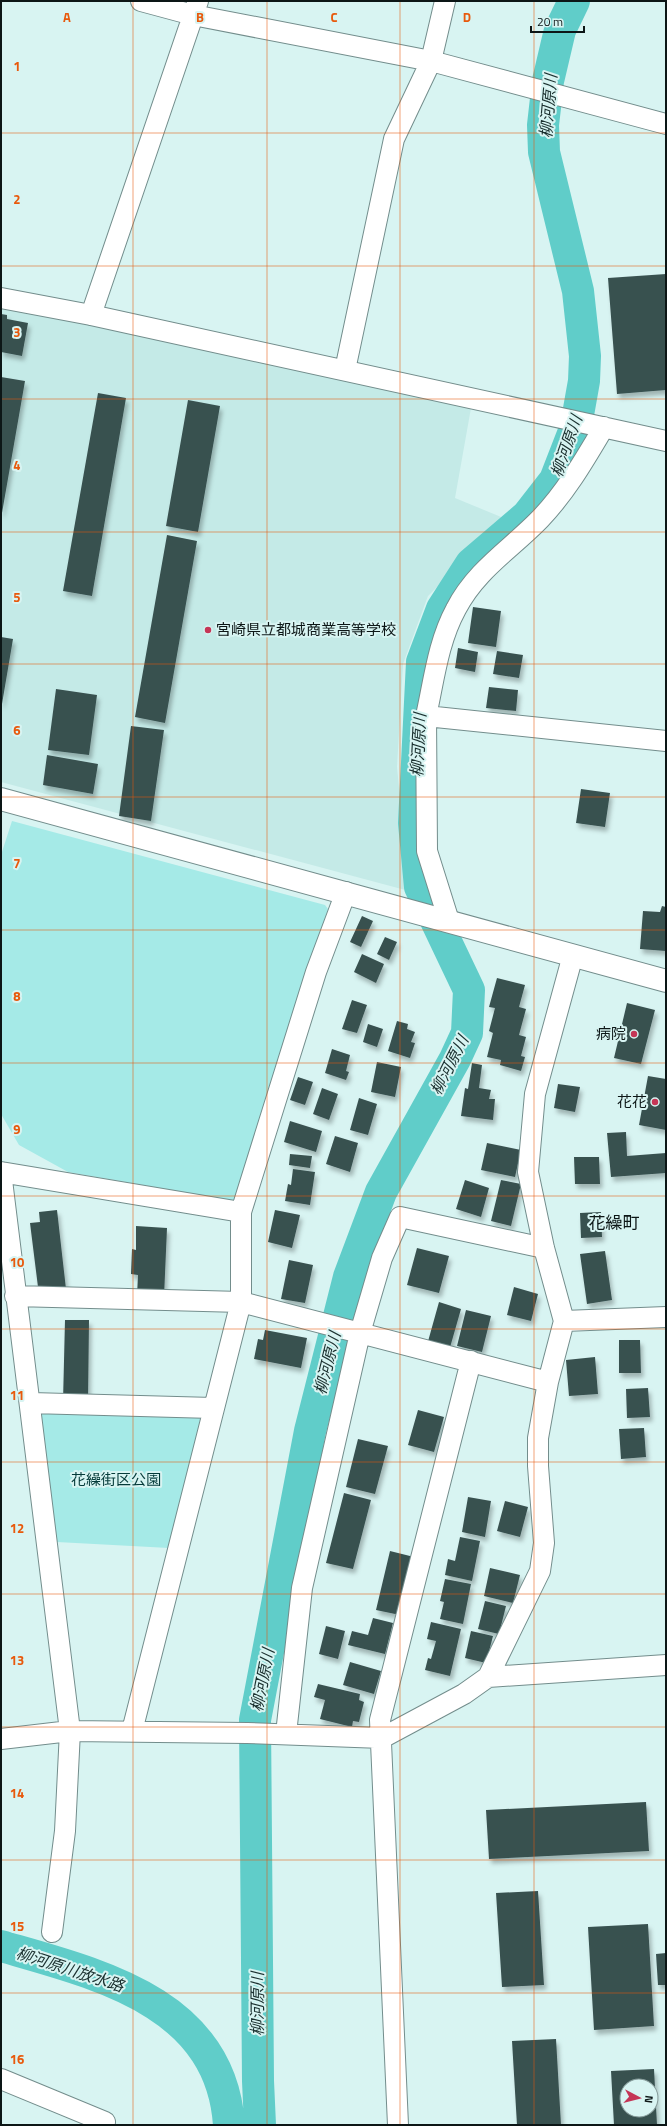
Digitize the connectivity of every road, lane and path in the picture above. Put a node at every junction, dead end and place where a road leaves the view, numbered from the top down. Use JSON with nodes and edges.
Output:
{"nodes":[{"id":1,"x":141,"y":1,"type":"edge"},
{"id":2,"x":445,"y":1,"type":"edge"},
{"id":3,"x":196,"y":8,"type":"edge"},
{"id":4,"x":431,"y":60,"type":"junction"},
{"id":5,"x":666,"y":124,"type":"edge"},
{"id":6,"x":1,"y":298,"type":"edge"},
{"id":7,"x":91,"y":315,"type":"junction"},
{"id":8,"x":345,"y":370,"type":"junction"},
{"id":9,"x":596,"y":425,"type":"junction"},
{"id":10,"x":666,"y":441,"type":"edge"},
{"id":11,"x":426,"y":716,"type":"junction"},
{"id":12,"x":666,"y":741,"type":"edge"},
{"id":13,"x":1,"y":799,"type":"edge"},
{"id":14,"x":346,"y":892,"type":"junction"},
{"id":15,"x":448,"y":921,"type":"junction"},
{"id":16,"x":573,"y":955,"type":"junction"},
{"id":17,"x":666,"y":981,"type":"edge"},
{"id":18,"x":1,"y":1172,"type":"edge"},
{"id":19,"x":241,"y":1212,"type":"junction"},
{"id":20,"x":544,"y":1248,"type":"junction"},
{"id":21,"x":15,"y":1296,"type":"junction"},
{"id":22,"x":241,"y":1302,"type":"junction"},
{"id":23,"x":666,"y":1317,"type":"edge"},
{"id":24,"x":564,"y":1321,"type":"junction"},
{"id":25,"x":357,"y":1332,"type":"junction"},
{"id":26,"x":471,"y":1361,"type":"junction"},
{"id":27,"x":548,"y":1382,"type":"junction"},
{"id":28,"x":31,"y":1403,"type":"junction"},
{"id":29,"x":213,"y":1408,"type":"junction"},
{"id":30,"x":666,"y":1666,"type":"edge"},
{"id":31,"x":488,"y":1677,"type":"junction"},
{"id":32,"x":70,"y":1730,"type":"junction"},
{"id":33,"x":132,"y":1731,"type":"junction"},
{"id":34,"x":281,"y":1734,"type":"junction"},
{"id":35,"x":382,"y":1738,"type":"junction"},
{"id":36,"x":1,"y":1739,"type":"edge"},
{"id":37,"x":52,"y":1932,"type":"dead end"},
{"id":38,"x":3,"y":2084,"type":"edge"},
{"id":39,"x":107,"y":2124,"type":"edge"},
{"id":40,"x":398,"y":2125,"type":"edge"}],
"edges":[{"from":1,"to":3,"type":"street"},
{"from":2,"to":4,"type":"street"},
{"from":3,"to":4,"type":"street"},
{"from":3,"to":7,"type":"street"},
{"from":4,"to":5,"type":"street"},
{"from":4,"to":8,"type":"street"},
{"from":6,"to":7,"type":"street"},
{"from":7,"to":8,"type":"street"},
{"from":8,"to":9,"type":"street"},
{"from":9,"to":10,"type":"street"},
{"from":9,"to":11,"type":"street"},
{"from":11,"to":12,"type":"street"},
{"from":11,"to":15,"type":"street"},
{"from":13,"to":14,"type":"street"},
{"from":14,"to":15,"type":"street"},
{"from":14,"to":19,"type":"street"},
{"from":15,"to":16,"type":"street"},
{"from":16,"to":17,"type":"street"},
{"from":16,"to":20,"type":"street"},
{"from":18,"to":19,"type":"street"},
{"from":18,"to":21,"type":"street"},
{"from":19,"to":22,"type":"street"},
{"from":20,"to":24,"type":"street"},
{"from":20,"to":25,"type":"street"},
{"from":21,"to":22,"type":"street"},
{"from":21,"to":28,"type":"street"},
{"from":22,"to":25,"type":"street"},
{"from":22,"to":29,"type":"street"},
{"from":23,"to":24,"type":"street"},
{"from":24,"to":27,"type":"street"},
{"from":25,"to":26,"type":"street"},
{"from":25,"to":34,"type":"street"},
{"from":26,"to":27,"type":"street"},
{"from":26,"to":35,"type":"street"},
{"from":27,"to":31,"type":"street"},
{"from":28,"to":29,"type":"street"},
{"from":28,"to":32,"type":"street"},
{"from":29,"to":33,"type":"street"},
{"from":30,"to":31,"type":"street"},
{"from":31,"to":35,"type":"street"},
{"from":32,"to":33,"type":"street"},
{"from":32,"to":36,"type":"street"},
{"from":32,"to":37,"type":"street"},
{"from":33,"to":34,"type":"street"},
{"from":34,"to":35,"type":"street"},
{"from":35,"to":40,"type":"street"},
{"from":38,"to":39,"type":"street"}]}
